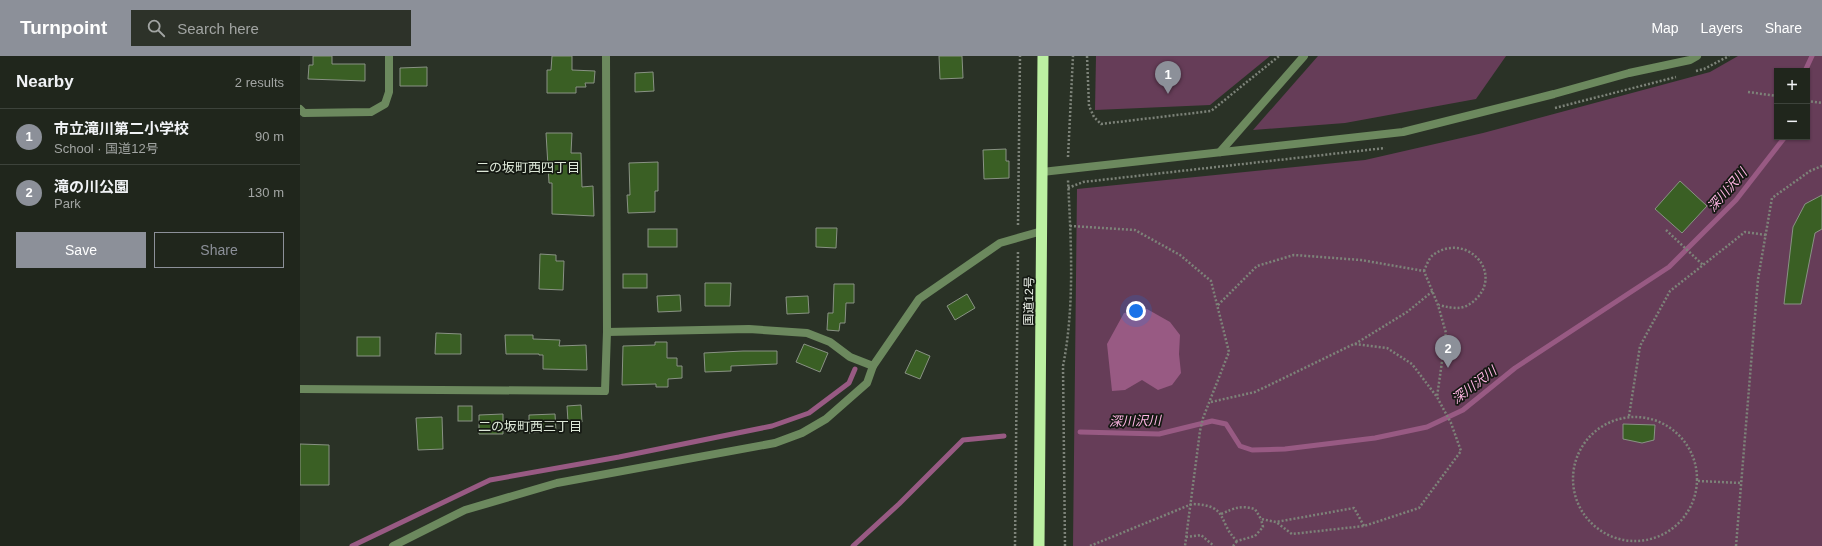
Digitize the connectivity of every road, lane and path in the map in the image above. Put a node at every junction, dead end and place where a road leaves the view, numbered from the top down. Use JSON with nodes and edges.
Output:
{"nodes":[{"id":1,"x":389,"y":56,"type":"edge"},
{"id":2,"x":606,"y":56,"type":"edge"},
{"id":3,"x":1020,"y":56,"type":"edge"},
{"id":4,"x":1043,"y":56,"type":"edge"},
{"id":5,"x":1073,"y":56,"type":"edge"},
{"id":6,"x":1087,"y":56,"type":"edge"},
{"id":7,"x":1279,"y":56,"type":"edge"},
{"id":8,"x":1304,"y":56,"type":"edge"},
{"id":9,"x":1697,"y":56,"type":"edge"},
{"id":10,"x":1748,"y":92,"type":"dead end"},
{"id":11,"x":1774,"y":96,"type":"edge"},
{"id":12,"x":1810,"y":101,"type":"edge"},
{"id":13,"x":1822,"y":102,"type":"edge"},
{"id":14,"x":300,"y":109,"type":"edge"},
{"id":15,"x":1220,"y":152,"type":"junction"},
{"id":16,"x":1822,"y":166,"type":"edge"},
{"id":17,"x":1068,"y":169,"type":"junction"},
{"id":18,"x":1042,"y":172,"type":"junction"},
{"id":19,"x":1070,"y":226,"type":"junction"},
{"id":20,"x":1666,"y":230,"type":"dead end"},
{"id":21,"x":1042,"y":231,"type":"junction"},
{"id":22,"x":1766,"y":235,"type":"junction"},
{"id":23,"x":1018,"y":238,"type":"junction"},
{"id":24,"x":1703,"y":265,"type":"junction"},
{"id":25,"x":1424,"y":271,"type":"junction"},
{"id":26,"x":1433,"y":291,"type":"junction"},
{"id":27,"x":1218,"y":305,"type":"junction"},
{"id":28,"x":1438,"y":305,"type":"junction"},
{"id":29,"x":607,"y":332,"type":"junction"},
{"id":30,"x":1354,"y":344,"type":"junction"},
{"id":31,"x":873,"y":366,"type":"junction"},
{"id":32,"x":300,"y":389,"type":"edge"},
{"id":33,"x":1437,"y":397,"type":"junction"},
{"id":34,"x":1210,"y":402,"type":"junction"},
{"id":35,"x":1629,"y":416,"type":"junction"},
{"id":36,"x":1698,"y":481,"type":"junction"},
{"id":37,"x":1741,"y":482,"type":"junction"},
{"id":38,"x":1192,"y":504,"type":"junction"},
{"id":39,"x":1221,"y":514,"type":"junction"},
{"id":40,"x":1261,"y":519,"type":"junction"},
{"id":41,"x":1276,"y":522,"type":"junction"},
{"id":42,"x":1364,"y":526,"type":"junction"},
{"id":43,"x":1186,"y":536,"type":"junction"},
{"id":44,"x":1238,"y":541,"type":"junction"},
{"id":45,"x":393,"y":546,"type":"edge"},
{"id":46,"x":1015,"y":546,"type":"edge"},
{"id":47,"x":1039,"y":546,"type":"edge"},
{"id":48,"x":1065,"y":546,"type":"edge"},
{"id":49,"x":1090,"y":546,"type":"edge"},
{"id":50,"x":1185,"y":546,"type":"edge"},
{"id":51,"x":1214,"y":546,"type":"edge"},
{"id":52,"x":1233,"y":546,"type":"edge"},
{"id":53,"x":1736,"y":546,"type":"edge"}],
"edges":[{"from":1,"to":14,"type":"street"},
{"from":2,"to":29,"type":"street"},
{"from":3,"to":23,"type":"path"},
{"from":4,"to":18,"type":"highway","name":"国道12号"},
{"from":5,"to":17,"type":"path"},
{"from":6,"to":7,"type":"path"},
{"from":8,"to":15,"type":"street"},
{"from":9,"to":15,"type":"street"},
{"from":10,"to":11,"type":"path"},
{"from":12,"to":13,"type":"path"},
{"from":15,"to":17,"type":"street"},
{"from":16,"to":22,"type":"path"},
{"from":17,"to":18,"type":"street"},
{"from":17,"to":19,"type":"path"},
{"from":18,"to":21,"type":"highway","name":"国道12号"},
{"from":19,"to":27,"type":"path"},
{"from":19,"to":48,"type":"path"},
{"from":20,"to":24,"type":"path"},
{"from":21,"to":23,"type":"street"},
{"from":21,"to":47,"type":"highway","name":"国道12号"},
{"from":22,"to":24,"type":"path"},
{"from":22,"to":37,"type":"path"},
{"from":23,"to":31,"type":"street"},
{"from":23,"to":46,"type":"path"},
{"from":24,"to":35,"type":"path"},
{"from":25,"to":26,"type":"path"},
{"from":25,"to":27,"type":"path"},
{"from":25,"to":28,"type":"path"},
{"from":26,"to":28,"type":"path"},
{"from":26,"to":30,"type":"path"},
{"from":27,"to":34,"type":"path"},
{"from":28,"to":33,"type":"path"},
{"from":29,"to":31,"type":"street"},
{"from":29,"to":32,"type":"street"},
{"from":30,"to":33,"type":"path"},
{"from":30,"to":34,"type":"path"},
{"from":31,"to":45,"type":"street"},
{"from":33,"to":42,"type":"path"},
{"from":34,"to":38,"type":"path"},
{"from":35,"to":36,"type":"path"},
{"from":35,"to":36,"type":"path"},
{"from":36,"to":37,"type":"path"},
{"from":37,"to":53,"type":"path"},
{"from":38,"to":39,"type":"path"},
{"from":38,"to":43,"type":"path"},
{"from":38,"to":49,"type":"path"},
{"from":39,"to":40,"type":"path"},
{"from":39,"to":44,"type":"path"},
{"from":40,"to":41,"type":"path"},
{"from":40,"to":44,"type":"path"},
{"from":41,"to":42,"type":"path"},
{"from":41,"to":42,"type":"path"},
{"from":43,"to":50,"type":"path"},
{"from":43,"to":51,"type":"path"},
{"from":44,"to":52,"type":"path"}]}
